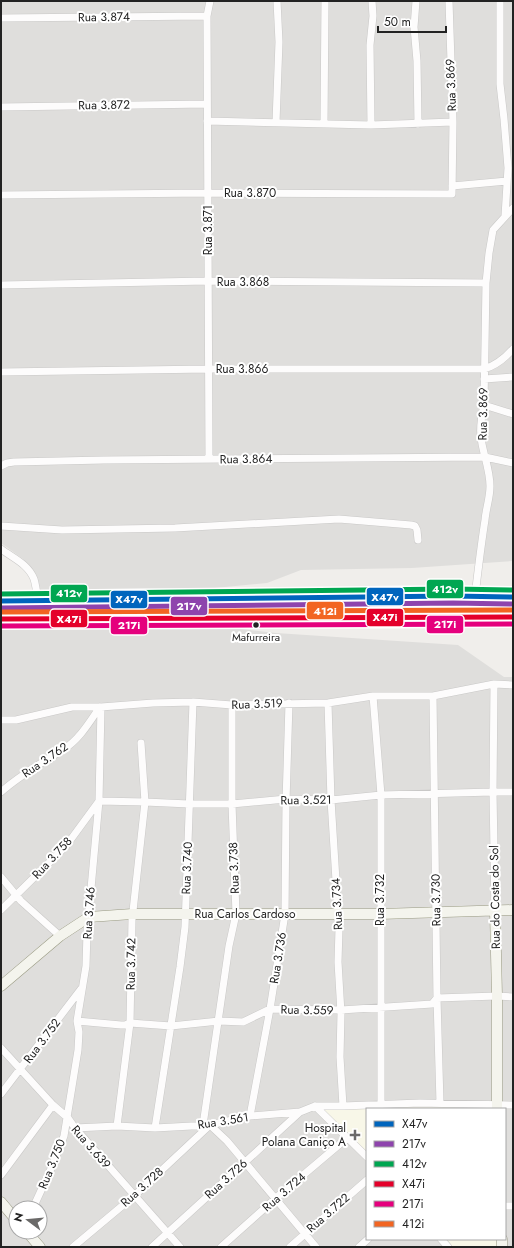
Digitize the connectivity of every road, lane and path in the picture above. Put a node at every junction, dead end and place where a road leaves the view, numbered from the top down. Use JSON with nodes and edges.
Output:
{"nodes":[{"id":1,"x":210,"y":1,"type":"edge"},
{"id":2,"x":277,"y":1,"type":"edge"},
{"id":3,"x":325,"y":1,"type":"edge"},
{"id":4,"x":372,"y":1,"type":"edge"},
{"id":5,"x":416,"y":1,"type":"edge"},
{"id":6,"x":449,"y":1,"type":"edge"},
{"id":7,"x":500,"y":1,"type":"edge"},
{"id":8,"x":207,"y":16,"type":"junction"},
{"id":9,"x":1,"y":18,"type":"edge"},
{"id":10,"x":207,"y":104,"type":"junction"},
{"id":11,"x":1,"y":107,"type":"edge"},
{"id":12,"x":207,"y":121,"type":"junction"},
{"id":13,"x":276,"y":122,"type":"junction"},
{"id":14,"x":452,"y":122,"type":"junction"},
{"id":15,"x":324,"y":123,"type":"junction"},
{"id":16,"x":418,"y":124,"type":"junction"},
{"id":17,"x":371,"y":125,"type":"junction"},
{"id":18,"x":507,"y":181,"type":"junction"},
{"id":19,"x":452,"y":190,"type":"junction"},
{"id":20,"x":208,"y":193,"type":"junction"},
{"id":21,"x":1,"y":195,"type":"edge"},
{"id":22,"x":513,"y":208,"type":"edge"},
{"id":23,"x":505,"y":216,"type":"junction"},
{"id":24,"x":208,"y":282,"type":"junction"},
{"id":25,"x":486,"y":283,"type":"junction"},
{"id":26,"x":1,"y":285,"type":"edge"},
{"id":27,"x":513,"y":349,"type":"edge"},
{"id":28,"x":209,"y":369,"type":"junction"},
{"id":29,"x":484,"y":369,"type":"junction"},
{"id":30,"x":1,"y":372,"type":"edge"},
{"id":31,"x":513,"y":377,"type":"edge"},
{"id":32,"x":484,"y":379,"type":"junction"},
{"id":33,"x":484,"y":405,"type":"junction"},
{"id":34,"x":513,"y":414,"type":"edge"},
{"id":35,"x":485,"y":457,"type":"junction"},
{"id":36,"x":209,"y":459,"type":"junction"},
{"id":37,"x":513,"y":463,"type":"edge"},
{"id":38,"x":4,"y":465,"type":"edge"},
{"id":39,"x":1,"y":526,"type":"edge"},
{"id":40,"x":418,"y":540,"type":"dead end"},
{"id":41,"x":1,"y":549,"type":"edge"},
{"id":42,"x":475,"y":596,"type":"junction"},
{"id":43,"x":513,"y":597,"type":"edge"},
{"id":44,"x":1,"y":601,"type":"edge"},
{"id":45,"x":38,"y":601,"type":"junction"},
{"id":46,"x":60,"y":601,"type":"junction"},
{"id":47,"x":513,"y":617,"type":"edge"},
{"id":48,"x":1,"y":619,"type":"edge"},
{"id":49,"x":61,"y":619,"type":"junction"},
{"id":50,"x":494,"y":684,"type":"junction"},
{"id":51,"x":513,"y":685,"type":"edge"},
{"id":52,"x":373,"y":696,"type":"junction"},
{"id":53,"x":433,"y":696,"type":"junction"},
{"id":54,"x":193,"y":702,"type":"junction"},
{"id":55,"x":289,"y":703,"type":"junction"},
{"id":56,"x":328,"y":703,"type":"junction"},
{"id":57,"x":232,"y":705,"type":"junction"},
{"id":58,"x":101,"y":707,"type":"junction"},
{"id":59,"x":1,"y":720,"type":"edge"},
{"id":60,"x":141,"y":743,"type":"dead end"},
{"id":61,"x":1,"y":792,"type":"edge"},
{"id":62,"x":493,"y":792,"type":"junction"},
{"id":63,"x":513,"y":792,"type":"edge"},
{"id":64,"x":434,"y":794,"type":"junction"},
{"id":65,"x":381,"y":795,"type":"junction"},
{"id":66,"x":286,"y":799,"type":"junction"},
{"id":67,"x":331,"y":800,"type":"junction"},
{"id":68,"x":99,"y":801,"type":"junction"},
{"id":69,"x":145,"y":802,"type":"junction"},
{"id":70,"x":189,"y":804,"type":"junction"},
{"id":71,"x":232,"y":804,"type":"junction"},
{"id":72,"x":1,"y":877,"type":"edge"},
{"id":73,"x":16,"y":895,"type":"junction"},
{"id":74,"x":1,"y":910,"type":"edge"},
{"id":75,"x":513,"y":910,"type":"edge"},
{"id":76,"x":495,"y":911,"type":"junction"},
{"id":77,"x":436,"y":912,"type":"junction"},
{"id":78,"x":132,"y":914,"type":"junction"},
{"id":79,"x":186,"y":914,"type":"junction"},
{"id":80,"x":236,"y":914,"type":"junction"},
{"id":81,"x":285,"y":914,"type":"junction"},
{"id":82,"x":338,"y":914,"type":"junction"},
{"id":83,"x":380,"y":914,"type":"junction"},
{"id":84,"x":89,"y":917,"type":"junction"},
{"id":85,"x":60,"y":936,"type":"junction"},
{"id":86,"x":1,"y":986,"type":"edge"},
{"id":87,"x":82,"y":987,"type":"junction"},
{"id":88,"x":497,"y":996,"type":"junction"},
{"id":89,"x":513,"y":997,"type":"edge"},
{"id":90,"x":437,"y":998,"type":"junction"},
{"id":91,"x":381,"y":1008,"type":"junction"},
{"id":92,"x":270,"y":1009,"type":"junction"},
{"id":93,"x":341,"y":1010,"type":"junction"},
{"id":94,"x":77,"y":1021,"type":"junction"},
{"id":95,"x":219,"y":1021,"type":"junction"},
{"id":96,"x":130,"y":1023,"type":"junction"},
{"id":97,"x":171,"y":1026,"type":"junction"},
{"id":98,"x":1,"y":1048,"type":"edge"},
{"id":99,"x":20,"y":1070,"type":"junction"},
{"id":100,"x":1,"y":1094,"type":"edge"},
{"id":101,"x":440,"y":1103,"type":"junction"},
{"id":102,"x":381,"y":1104,"type":"junction"},
{"id":103,"x":53,"y":1105,"type":"junction"},
{"id":104,"x":513,"y":1105,"type":"edge"},
{"id":105,"x":315,"y":1106,"type":"junction"},
{"id":106,"x":343,"y":1106,"type":"junction"},
{"id":107,"x":497,"y":1107,"type":"edge"},
{"id":108,"x":300,"y":1112,"type":"junction"},
{"id":109,"x":250,"y":1116,"type":"junction"},
{"id":110,"x":68,"y":1118,"type":"junction"},
{"id":111,"x":207,"y":1125,"type":"junction"},
{"id":112,"x":117,"y":1126,"type":"junction"},
{"id":113,"x":75,"y":1128,"type":"junction"},
{"id":114,"x":155,"y":1128,"type":"junction"},
{"id":115,"x":347,"y":1138,"type":"junction"},
{"id":116,"x":366,"y":1156,"type":"edge"},
{"id":117,"x":244,"y":1162,"type":"junction"},
{"id":118,"x":1,"y":1174,"type":"edge"},
{"id":119,"x":366,"y":1181,"type":"edge"},
{"id":120,"x":134,"y":1196,"type":"junction"},
{"id":121,"x":276,"y":1198,"type":"junction"},
{"id":122,"x":37,"y":1200,"type":"edge"},
{"id":123,"x":1,"y":1202,"type":"edge"},
{"id":124,"x":8,"y":1210,"type":"edge"},
{"id":125,"x":167,"y":1233,"type":"junction"},
{"id":126,"x":305,"y":1233,"type":"junction"},
{"id":127,"x":367,"y":1240,"type":"edge"},
{"id":128,"x":72,"y":1247,"type":"edge"},
{"id":129,"x":152,"y":1247,"type":"edge"},
{"id":130,"x":180,"y":1247,"type":"edge"},
{"id":131,"x":221,"y":1247,"type":"edge"},
{"id":132,"x":290,"y":1247,"type":"edge"},
{"id":133,"x":316,"y":1247,"type":"edge"},
{"id":134,"x":359,"y":1247,"type":"edge"}],
"edges":[{"from":1,"to":8,"type":"street","name":"Rua 3.871"},
{"from":2,"to":13,"type":"street"},
{"from":3,"to":15,"type":"street"},
{"from":4,"to":17,"type":"street"},
{"from":5,"to":16,"type":"street"},
{"from":6,"to":14,"type":"street","name":"Rua 3.869"},
{"from":7,"to":18,"type":"street"},
{"from":8,"to":9,"type":"street","name":"Rua 3.874"},
{"from":8,"to":10,"type":"street","name":"Rua 3.871"},
{"from":10,"to":11,"type":"street","name":"Rua 3.872"},
{"from":10,"to":12,"type":"street","name":"Rua 3.871"},
{"from":12,"to":13,"type":"street"},
{"from":12,"to":20,"type":"street","name":"Rua 3.871"},
{"from":13,"to":15,"type":"street"},
{"from":14,"to":16,"type":"street"},
{"from":14,"to":19,"type":"street","name":"Rua 3.869"},
{"from":15,"to":17,"type":"street"},
{"from":16,"to":17,"type":"street"},
{"from":18,"to":19,"type":"street","name":"Rua 3.870"},
{"from":18,"to":23,"type":"street"},
{"from":19,"to":20,"type":"street","name":"Rua 3.870"},
{"from":20,"to":21,"type":"street","name":"Rua 3.870"},
{"from":20,"to":24,"type":"street","name":"Rua 3.871"},
{"from":22,"to":23,"type":"street"},
{"from":23,"to":25,"type":"street","name":"Rua 3.869"},
{"from":24,"to":25,"type":"street","name":"Rua 3.868"},
{"from":24,"to":26,"type":"street","name":"Rua 3.868"},
{"from":24,"to":28,"type":"street","name":"Rua 3.871"},
{"from":25,"to":29,"type":"street","name":"Rua 3.869"},
{"from":27,"to":29,"type":"street"},
{"from":28,"to":29,"type":"street","name":"Rua 3.866"},
{"from":28,"to":30,"type":"street","name":"Rua 3.866"},
{"from":28,"to":36,"type":"street","name":"Rua 3.871"},
{"from":29,"to":32,"type":"street","name":"Rua 3.869"},
{"from":31,"to":32,"type":"street"},
{"from":32,"to":33,"type":"street","name":"Rua 3.869"},
{"from":33,"to":34,"type":"street"},
{"from":33,"to":35,"type":"street","name":"Rua 3.869"},
{"from":35,"to":36,"type":"street","name":"Rua 3.864"},
{"from":35,"to":37,"type":"street","name":"Rua 3.864"},
{"from":35,"to":42,"type":"street","name":"Rua 3.869"},
{"from":36,"to":38,"type":"street","name":"Rua 3.864"},
{"from":39,"to":40,"type":"street"},
{"from":41,"to":45,"type":"street"},
{"from":42,"to":43,"type":"main road"},
{"from":42,"to":46,"type":"main road"},
{"from":44,"to":45,"type":"main road"},
{"from":45,"to":46,"type":"main road"},
{"from":46,"to":49,"type":"main road"},
{"from":47,"to":49,"type":"main road"},
{"from":48,"to":49,"type":"main road"},
{"from":50,"to":51,"type":"street","name":"Rua 3.519"},
{"from":50,"to":53,"type":"street","name":"Rua 3.519"},
{"from":50,"to":62,"type":"street","name":"Rua do Costa do Sol"},
{"from":52,"to":53,"type":"street","name":"Rua 3.519"},
{"from":52,"to":56,"type":"street","name":"Rua 3.519"},
{"from":52,"to":65,"type":"street","name":"Rua 3.732"},
{"from":53,"to":64,"type":"street","name":"Rua 3.730"},
{"from":54,"to":57,"type":"street","name":"Rua 3.519"},
{"from":54,"to":58,"type":"street","name":"Rua 3.519"},
{"from":54,"to":70,"type":"street","name":"Rua 3.740"},
{"from":55,"to":56,"type":"street","name":"Rua 3.519"},
{"from":55,"to":57,"type":"street","name":"Rua 3.519"},
{"from":55,"to":66,"type":"street","name":"Rua 3.736"},
{"from":56,"to":67,"type":"street","name":"Rua 3.734"},
{"from":57,"to":71,"type":"street","name":"Rua 3.738"},
{"from":58,"to":59,"type":"street","name":"Rua 3.519"},
{"from":58,"to":61,"type":"street","name":"Rua 3.762"},
{"from":58,"to":68,"type":"street","name":"Rua 3.746"},
{"from":60,"to":69,"type":"street","name":"Rua 3.742"},
{"from":62,"to":63,"type":"street","name":"Rua 3.521"},
{"from":62,"to":64,"type":"street","name":"Rua 3.521"},
{"from":62,"to":76,"type":"street","name":"Rua do Costa do Sol"},
{"from":64,"to":65,"type":"street","name":"Rua 3.521"},
{"from":64,"to":77,"type":"street","name":"Rua 3.730"},
{"from":65,"to":67,"type":"street","name":"Rua 3.521"},
{"from":65,"to":83,"type":"street","name":"Rua 3.732"},
{"from":66,"to":67,"type":"street","name":"Rua 3.521"},
{"from":66,"to":71,"type":"street","name":"Rua 3.521"},
{"from":66,"to":81,"type":"street","name":"Rua 3.736"},
{"from":67,"to":82,"type":"street","name":"Rua 3.734"},
{"from":68,"to":69,"type":"street","name":"Rua 3.521"},
{"from":68,"to":73,"type":"street","name":"Rua 3.758"},
{"from":68,"to":84,"type":"street","name":"Rua 3.746"},
{"from":69,"to":70,"type":"street","name":"Rua 3.521"},
{"from":69,"to":78,"type":"street","name":"Rua 3.742"},
{"from":70,"to":71,"type":"street","name":"Rua 3.521"},
{"from":70,"to":79,"type":"street","name":"Rua 3.740"},
{"from":71,"to":80,"type":"street","name":"Rua 3.738"},
{"from":72,"to":73,"type":"street"},
{"from":73,"to":74,"type":"street","name":"Rua 3.758"},
{"from":73,"to":85,"type":"street"},
{"from":75,"to":76,"type":"main road","name":"Rua Carlos Cardoso"},
{"from":76,"to":77,"type":"main road","name":"Rua Carlos Cardoso"},
{"from":76,"to":88,"type":"main road","name":"Rua do Costa do Sol"},
{"from":77,"to":83,"type":"main road","name":"Rua Carlos Cardoso"},
{"from":77,"to":90,"type":"street","name":"Rua 3.730"},
{"from":78,"to":79,"type":"main road","name":"Rua Carlos Cardoso"},
{"from":78,"to":84,"type":"main road","name":"Rua Carlos Cardoso"},
{"from":78,"to":96,"type":"street","name":"Rua 3.742"},
{"from":79,"to":80,"type":"main road","name":"Rua Carlos Cardoso"},
{"from":79,"to":97,"type":"street","name":"Rua 3.740"},
{"from":80,"to":81,"type":"main road","name":"Rua Carlos Cardoso"},
{"from":80,"to":95,"type":"street","name":"Rua 3.738"},
{"from":81,"to":82,"type":"main road","name":"Rua Carlos Cardoso"},
{"from":81,"to":92,"type":"street","name":"Rua 3.736"},
{"from":82,"to":83,"type":"main road","name":"Rua Carlos Cardoso"},
{"from":82,"to":93,"type":"street","name":"Rua 3.734"},
{"from":83,"to":91,"type":"street","name":"Rua 3.732"},
{"from":84,"to":85,"type":"main road","name":"Rua Carlos Cardoso"},
{"from":84,"to":87,"type":"street","name":"Rua 3.746"},
{"from":85,"to":86,"type":"main road","name":"Rua Carlos Cardoso"},
{"from":87,"to":94,"type":"street","name":"Rua 3.746"},
{"from":87,"to":99,"type":"street","name":"Rua 3.752"},
{"from":88,"to":89,"type":"street","name":"Rua 3.559"},
{"from":88,"to":90,"type":"street","name":"Rua 3.559"},
{"from":88,"to":107,"type":"main road","name":"Rua do Costa do Sol"},
{"from":90,"to":91,"type":"street","name":"Rua 3.559"},
{"from":90,"to":101,"type":"street","name":"Rua 3.730"},
{"from":91,"to":93,"type":"street","name":"Rua 3.559"},
{"from":91,"to":102,"type":"street","name":"Rua 3.732"},
{"from":92,"to":93,"type":"street","name":"Rua 3.559"},
{"from":92,"to":95,"type":"street","name":"Rua 3.559"},
{"from":92,"to":109,"type":"street","name":"Rua 3.736"},
{"from":93,"to":106,"type":"street","name":"Rua 3.734"},
{"from":94,"to":96,"type":"street","name":"Rua 3.559"},
{"from":94,"to":110,"type":"street","name":"Rua 3.746"},
{"from":95,"to":97,"type":"street","name":"Rua 3.559"},
{"from":95,"to":111,"type":"street","name":"Rua 3.738"},
{"from":96,"to":97,"type":"street","name":"Rua 3.559"},
{"from":96,"to":112,"type":"street","name":"Rua 3.742"},
{"from":97,"to":114,"type":"street","name":"Rua 3.740"},
{"from":98,"to":99,"type":"street","name":"Rua 3.639"},
{"from":99,"to":100,"type":"street","name":"Rua 3.752"},
{"from":99,"to":103,"type":"street","name":"Rua 3.639"},
{"from":101,"to":102,"type":"street","name":"Rua 3.561"},
{"from":101,"to":107,"type":"street","name":"Rua 3.561"},
{"from":102,"to":106,"type":"street","name":"Rua 3.561"},
{"from":103,"to":110,"type":"street","name":"Rua 3.639"},
{"from":103,"to":118,"type":"street"},
{"from":104,"to":107,"type":"street","name":"Rua 3.561"},
{"from":105,"to":106,"type":"street","name":"Rua 3.561"},
{"from":105,"to":108,"type":"street","name":"Rua 3.561"},
{"from":105,"to":115,"type":"street"},
{"from":108,"to":109,"type":"street","name":"Rua 3.561"},
{"from":108,"to":117,"type":"street","name":"Rua 3.726"},
{"from":109,"to":111,"type":"street","name":"Rua 3.561"},
{"from":110,"to":113,"type":"street","name":"Rua 3.639"},
{"from":110,"to":122,"type":"street","name":"Rua 3.750"},
{"from":111,"to":114,"type":"street","name":"Rua 3.561"},
{"from":111,"to":117,"type":"street"},
{"from":111,"to":120,"type":"street","name":"Rua 3.728"},
{"from":112,"to":113,"type":"street","name":"Rua 3.561"},
{"from":112,"to":114,"type":"street","name":"Rua 3.561"},
{"from":113,"to":120,"type":"street","name":"Rua 3.639"},
{"from":115,"to":116,"type":"street"},
{"from":115,"to":121,"type":"street","name":"Rua 3.724"},
{"from":117,"to":121,"type":"street"},
{"from":117,"to":125,"type":"street","name":"Rua 3.726"},
{"from":119,"to":126,"type":"street","name":"Rua 3.722"},
{"from":120,"to":125,"type":"street","name":"Rua 3.639"},
{"from":120,"to":128,"type":"street","name":"Rua 3.728"},
{"from":121,"to":126,"type":"street"},
{"from":121,"to":131,"type":"street","name":"Rua 3.724"},
{"from":123,"to":124,"type":"main road"},
{"from":125,"to":129,"type":"street","name":"Rua 3.726"},
{"from":125,"to":130,"type":"street","name":"Rua 3.639"},
{"from":126,"to":132,"type":"street","name":"Rua 3.722"},
{"from":126,"to":133,"type":"street"},
{"from":127,"to":134,"type":"street"}]}
